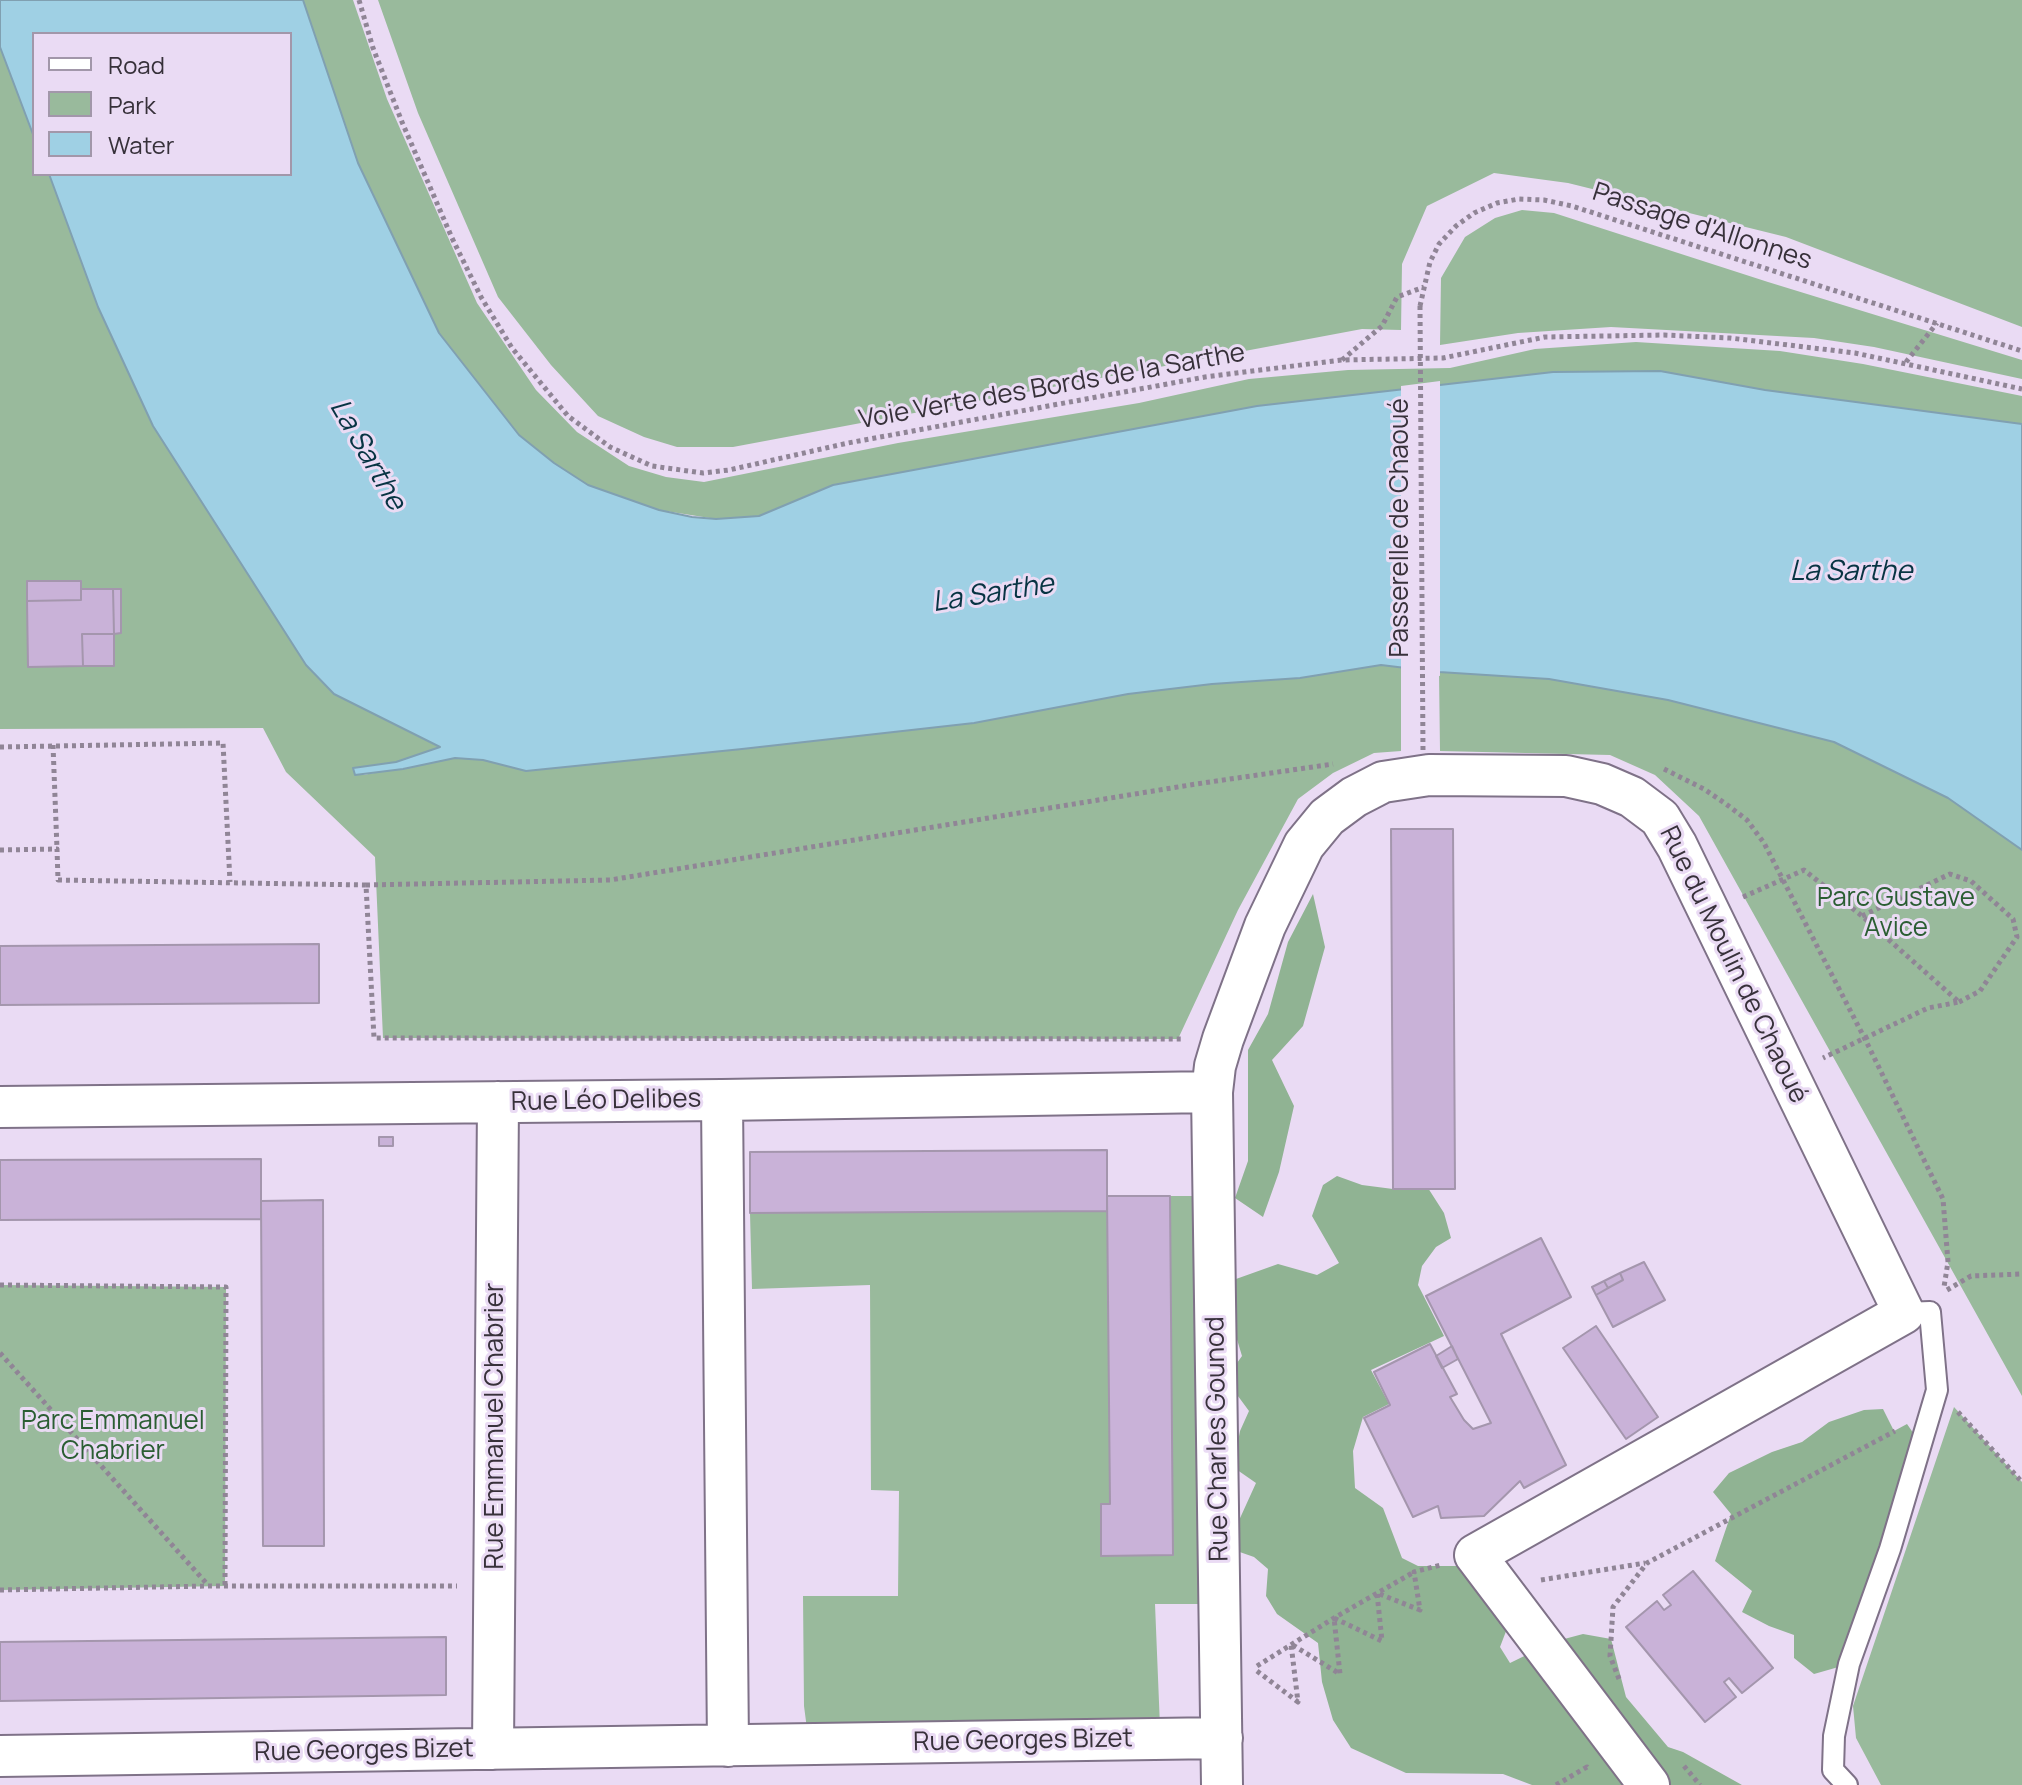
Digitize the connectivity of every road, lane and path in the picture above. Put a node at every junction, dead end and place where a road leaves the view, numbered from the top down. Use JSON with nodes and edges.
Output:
{"nodes":[{"id":1,"x":359,"y":0,"type":"edge"},
{"id":2,"x":1425,"y":287,"type":"junction"},
{"id":3,"x":1420,"y":306,"type":"joint"},
{"id":4,"x":1937,"y":323,"type":"junction"},
{"id":5,"x":2022,"y":351,"type":"edge"},
{"id":6,"x":1341,"y":360,"type":"junction"},
{"id":7,"x":1906,"y":362,"type":"junction"},
{"id":8,"x":2022,"y":389,"type":"edge"},
{"id":9,"x":53,"y":745,"type":"junction"},
{"id":10,"x":0,"y":747,"type":"edge"},
{"id":11,"x":1408,"y":753,"type":"dead end"},
{"id":12,"x":1347,"y":762,"type":"dead end"},
{"id":13,"x":57,"y":849,"type":"junction"},
{"id":14,"x":0,"y":850,"type":"edge"},
{"id":15,"x":230,"y":883,"type":"junction"},
{"id":16,"x":366,"y":885,"type":"junction"},
{"id":17,"x":1709,"y":912,"type":"junction"},
{"id":18,"x":1862,"y":916,"type":"junction"},
{"id":19,"x":1959,"y":1002,"type":"junction"},
{"id":20,"x":1223,"y":1039,"type":"junction"},
{"id":21,"x":1787,"y":1074,"type":"junction"},
{"id":22,"x":1212,"y":1092,"type":"junction"},
{"id":23,"x":722,"y":1100,"type":"junction"},
{"id":24,"x":498,"y":1102,"type":"junction"},
{"id":25,"x":0,"y":1107,"type":"edge"},
{"id":26,"x":2022,"y":1274,"type":"edge"},
{"id":27,"x":0,"y":1285,"type":"edge"},
{"id":28,"x":1943,"y":1293,"type":"dead end"},
{"id":29,"x":1904,"y":1313,"type":"junction"},
{"id":30,"x":0,"y":1353,"type":"edge"},
{"id":31,"x":1937,"y":1390,"type":"junction"},
{"id":32,"x":2022,"y":1482,"type":"edge"},
{"id":33,"x":1490,"y":1547,"type":"junction"},
{"id":34,"x":1647,"y":1563,"type":"junction"},
{"id":35,"x":1414,"y":1572,"type":"junction"},
{"id":36,"x":209,"y":1586,"type":"junction"},
{"id":37,"x":225,"y":1586,"type":"junction"},
{"id":38,"x":494,"y":1586,"type":"junction"},
{"id":39,"x":0,"y":1590,"type":"edge"},
{"id":40,"x":1377,"y":1593,"type":"junction"},
{"id":41,"x":1334,"y":1618,"type":"junction"},
{"id":42,"x":1291,"y":1644,"type":"junction"},
{"id":43,"x":1253,"y":1668,"type":"junction"},
{"id":44,"x":1254,"y":1682,"type":"dead end"},
{"id":45,"x":1621,"y":1683,"type":"dead end"},
{"id":46,"x":1222,"y":1738,"type":"junction"},
{"id":47,"x":728,"y":1746,"type":"junction"},
{"id":48,"x":493,"y":1749,"type":"junction"},
{"id":49,"x":0,"y":1756,"type":"edge"},
{"id":50,"x":1663,"y":1771,"type":"edge"},
{"id":51,"x":1593,"y":1776,"type":"dead end"},
{"id":52,"x":1222,"y":1785,"type":"edge"},
{"id":53,"x":1556,"y":1785,"type":"edge"},
{"id":54,"x":1700,"y":1785,"type":"edge"},
{"id":55,"x":1847,"y":1785,"type":"edge"}],
"edges":[{"from":1,"to":6,"type":"path","name":"Voie Verte des Bords de la Sarthe"},
{"from":2,"to":3,"type":"path","name":"Passage d'Allonnes"},
{"from":2,"to":4,"type":"path","name":"Passage d'Allonnes"},
{"from":2,"to":6,"type":"path"},
{"from":3,"to":11,"type":"path","name":"Passerelle de Chaoué","bridge":true},
{"from":4,"to":5,"type":"path","name":"Passage d'Allonnes"},
{"from":4,"to":7,"type":"path"},
{"from":6,"to":7,"type":"path","name":"Voie Verte des Bords de la Sarthe"},
{"from":7,"to":8,"type":"path","name":"Voie Verte des Bords de la Sarthe"},
{"from":9,"to":10,"type":"path"},
{"from":9,"to":13,"type":"path"},
{"from":9,"to":15,"type":"path"},
{"from":12,"to":16,"type":"path"},
{"from":13,"to":14,"type":"path"},
{"from":13,"to":15,"type":"path"},
{"from":15,"to":16,"type":"path"},
{"from":16,"to":20,"type":"path"},
{"from":17,"to":18,"type":"path"},
{"from":17,"to":20,"type":"street","name":"Rue du Moulin de Chaoué"},
{"from":17,"to":21,"type":"street","name":"Rue du Moulin de Chaoué"},
{"from":18,"to":19,"type":"path"},
{"from":18,"to":19,"type":"path"},
{"from":19,"to":21,"type":"path"},
{"from":20,"to":22,"type":"street","name":"Rue du Moulin de Chaoué"},
{"from":21,"to":29,"type":"street","name":"Rue du Moulin de Chaoué"},
{"from":22,"to":23,"type":"street","name":"Rue Léo Delibes"},
{"from":22,"to":46,"type":"street","name":"Rue Charles Gounod"},
{"from":23,"to":24,"type":"street","name":"Rue Léo Delibes"},
{"from":23,"to":47,"type":"street"},
{"from":24,"to":25,"type":"street","name":"Rue Léo Delibes"},
{"from":24,"to":38,"type":"street","name":"Rue Emmanuel Chabrier"},
{"from":26,"to":28,"type":"path"},
{"from":27,"to":37,"type":"path"},
{"from":29,"to":31,"type":"lane"},
{"from":29,"to":33,"type":"street"},
{"from":30,"to":36,"type":"path"},
{"from":31,"to":32,"type":"path"},
{"from":31,"to":34,"type":"path"},
{"from":31,"to":55,"type":"lane"},
{"from":33,"to":34,"type":"path"},
{"from":33,"to":35,"type":"path"},
{"from":33,"to":50,"type":"street"},
{"from":34,"to":45,"type":"path"},
{"from":35,"to":40,"type":"path"},
{"from":35,"to":40,"type":"path"},
{"from":36,"to":37,"type":"path"},
{"from":36,"to":39,"type":"path"},
{"from":37,"to":38,"type":"path"},
{"from":38,"to":48,"type":"street","name":"Rue Emmanuel Chabrier"},
{"from":40,"to":41,"type":"path"},
{"from":40,"to":41,"type":"path"},
{"from":41,"to":42,"type":"path"},
{"from":41,"to":42,"type":"path"},
{"from":42,"to":43,"type":"path"},
{"from":42,"to":43,"type":"path"},
{"from":43,"to":44,"type":"path"},
{"from":46,"to":47,"type":"street","name":"Rue Georges Bizet"},
{"from":46,"to":52,"type":"street","name":"Rue Charles Gounod"},
{"from":47,"to":48,"type":"street","name":"Rue Georges Bizet"},
{"from":48,"to":49,"type":"street","name":"Rue Georges Bizet"},
{"from":50,"to":54,"type":"path"},
{"from":51,"to":53,"type":"path"}]}
